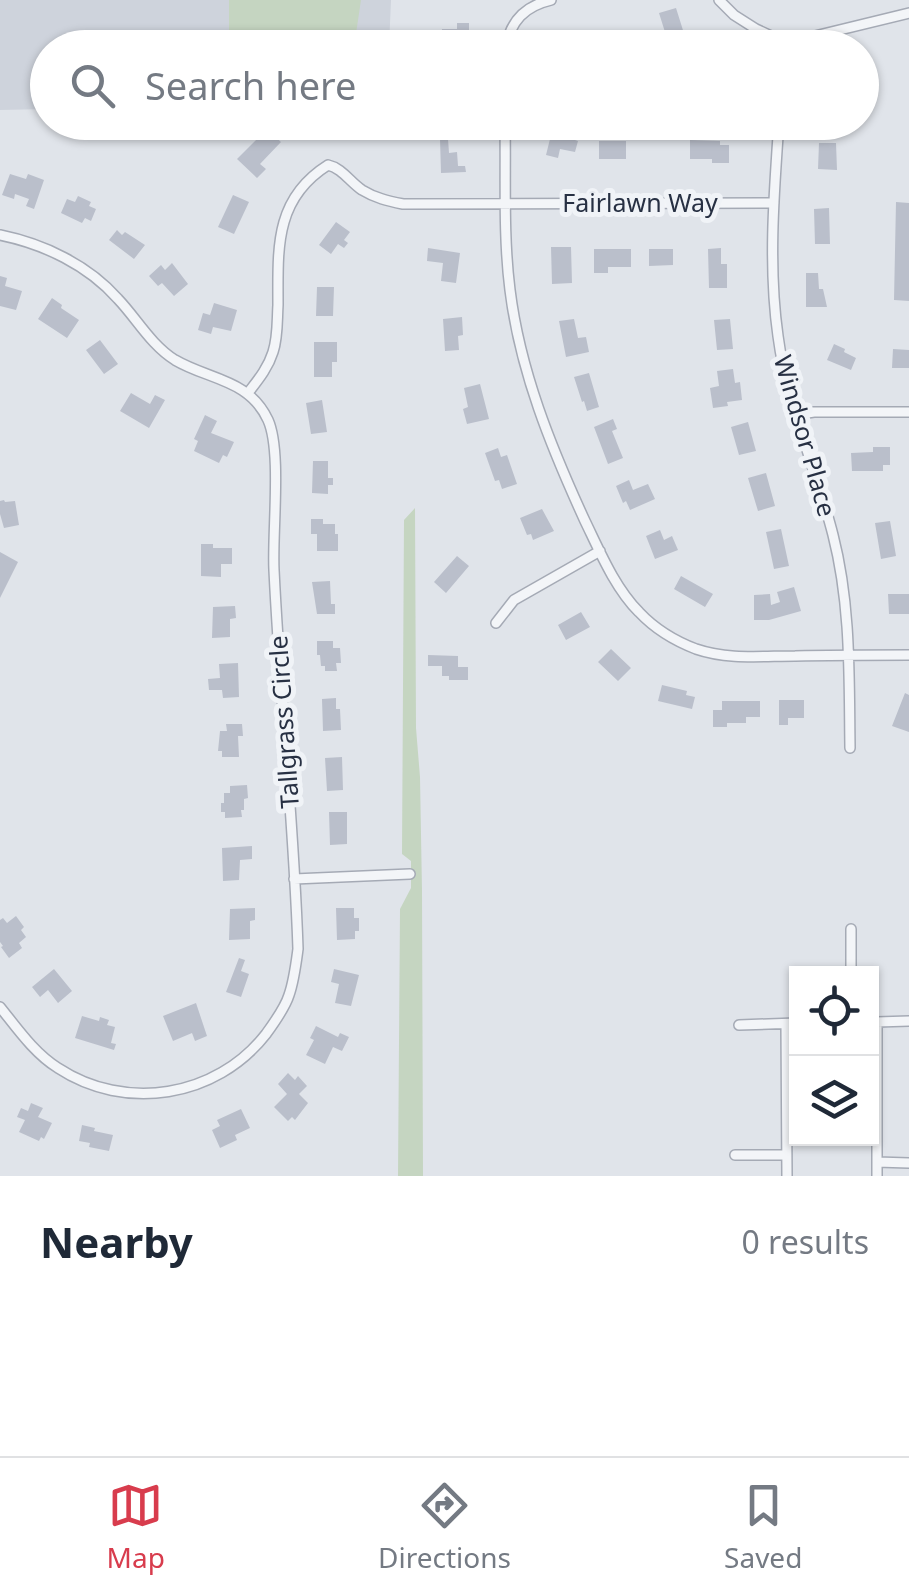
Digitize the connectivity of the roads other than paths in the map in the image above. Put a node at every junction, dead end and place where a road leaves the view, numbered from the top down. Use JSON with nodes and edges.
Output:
{"nodes":[{"id":1,"x":551,"y":0,"type":"edge"},
{"id":2,"x":719,"y":0,"type":"edge"},
{"id":3,"x":909,"y":13,"type":"edge"},
{"id":4,"x":511,"y":30,"type":"edge"},
{"id":5,"x":758,"y":30,"type":"edge"},
{"id":6,"x":844,"y":30,"type":"edge"},
{"id":7,"x":505,"y":140,"type":"edge"},
{"id":8,"x":778,"y":140,"type":"edge"},
{"id":9,"x":774,"y":203,"type":"junction"},
{"id":10,"x":506,"y":204,"type":"junction"},
{"id":11,"x":0,"y":235,"type":"edge"},
{"id":12,"x":248,"y":392,"type":"junction"},
{"id":13,"x":909,"y":412,"type":"edge"},
{"id":14,"x":795,"y":415,"type":"junction"},
{"id":15,"x":600,"y":551,"type":"junction"},
{"id":16,"x":496,"y":623,"type":"dead end"},
{"id":17,"x":849,"y":655,"type":"junction"},
{"id":18,"x":909,"y":655,"type":"edge"},
{"id":19,"x":850,"y":748,"type":"dead end"},
{"id":20,"x":410,"y":874,"type":"dead end"},
{"id":21,"x":294,"y":878,"type":"junction"},
{"id":22,"x":851,"y":929,"type":"dead end"},
{"id":23,"x":851,"y":966,"type":"edge"},
{"id":24,"x":0,"y":1007,"type":"edge"},
{"id":25,"x":909,"y":1021,"type":"edge"},
{"id":26,"x":879,"y":1022,"type":"edge"},
{"id":27,"x":789,"y":1024,"type":"edge"},
{"id":28,"x":739,"y":1025,"type":"dead end"},
{"id":29,"x":790,"y":1056,"type":"edge"},
{"id":30,"x":875,"y":1056,"type":"edge"},
{"id":31,"x":734,"y":1155,"type":"dead end"},
{"id":32,"x":786,"y":1155,"type":"junction"},
{"id":33,"x":877,"y":1162,"type":"junction"},
{"id":34,"x":909,"y":1163,"type":"edge"},
{"id":35,"x":786,"y":1176,"type":"edge"},
{"id":36,"x":877,"y":1176,"type":"edge"}],
"edges":[{"from":1,"to":4,"type":"street"},
{"from":2,"to":5,"type":"street"},
{"from":3,"to":6,"type":"street"},
{"from":7,"to":10,"type":"street"},
{"from":8,"to":9,"type":"street","name":"Windsor Place"},
{"from":9,"to":10,"type":"street","name":"Fairlawn Way"},
{"from":9,"to":14,"type":"street","name":"Windsor Place"},
{"from":10,"to":12,"type":"street","name":"Fairlawn Way"},
{"from":10,"to":15,"type":"street"},
{"from":11,"to":12,"type":"street"},
{"from":12,"to":21,"type":"street","name":"Tallgrass Circle"},
{"from":13,"to":14,"type":"street"},
{"from":14,"to":17,"type":"street","name":"Windsor Place"},
{"from":15,"to":16,"type":"street"},
{"from":15,"to":17,"type":"street"},
{"from":17,"to":18,"type":"street"},
{"from":17,"to":19,"type":"street","name":"Windsor Place"},
{"from":20,"to":21,"type":"street"},
{"from":21,"to":24,"type":"street","name":"Tallgrass Circle"},
{"from":22,"to":23,"type":"street"},
{"from":25,"to":26,"type":"street"},
{"from":27,"to":28,"type":"street"},
{"from":29,"to":32,"type":"street"},
{"from":30,"to":33,"type":"street"},
{"from":31,"to":32,"type":"street"},
{"from":32,"to":35,"type":"street"},
{"from":33,"to":34,"type":"street"},
{"from":33,"to":36,"type":"street"}]}
